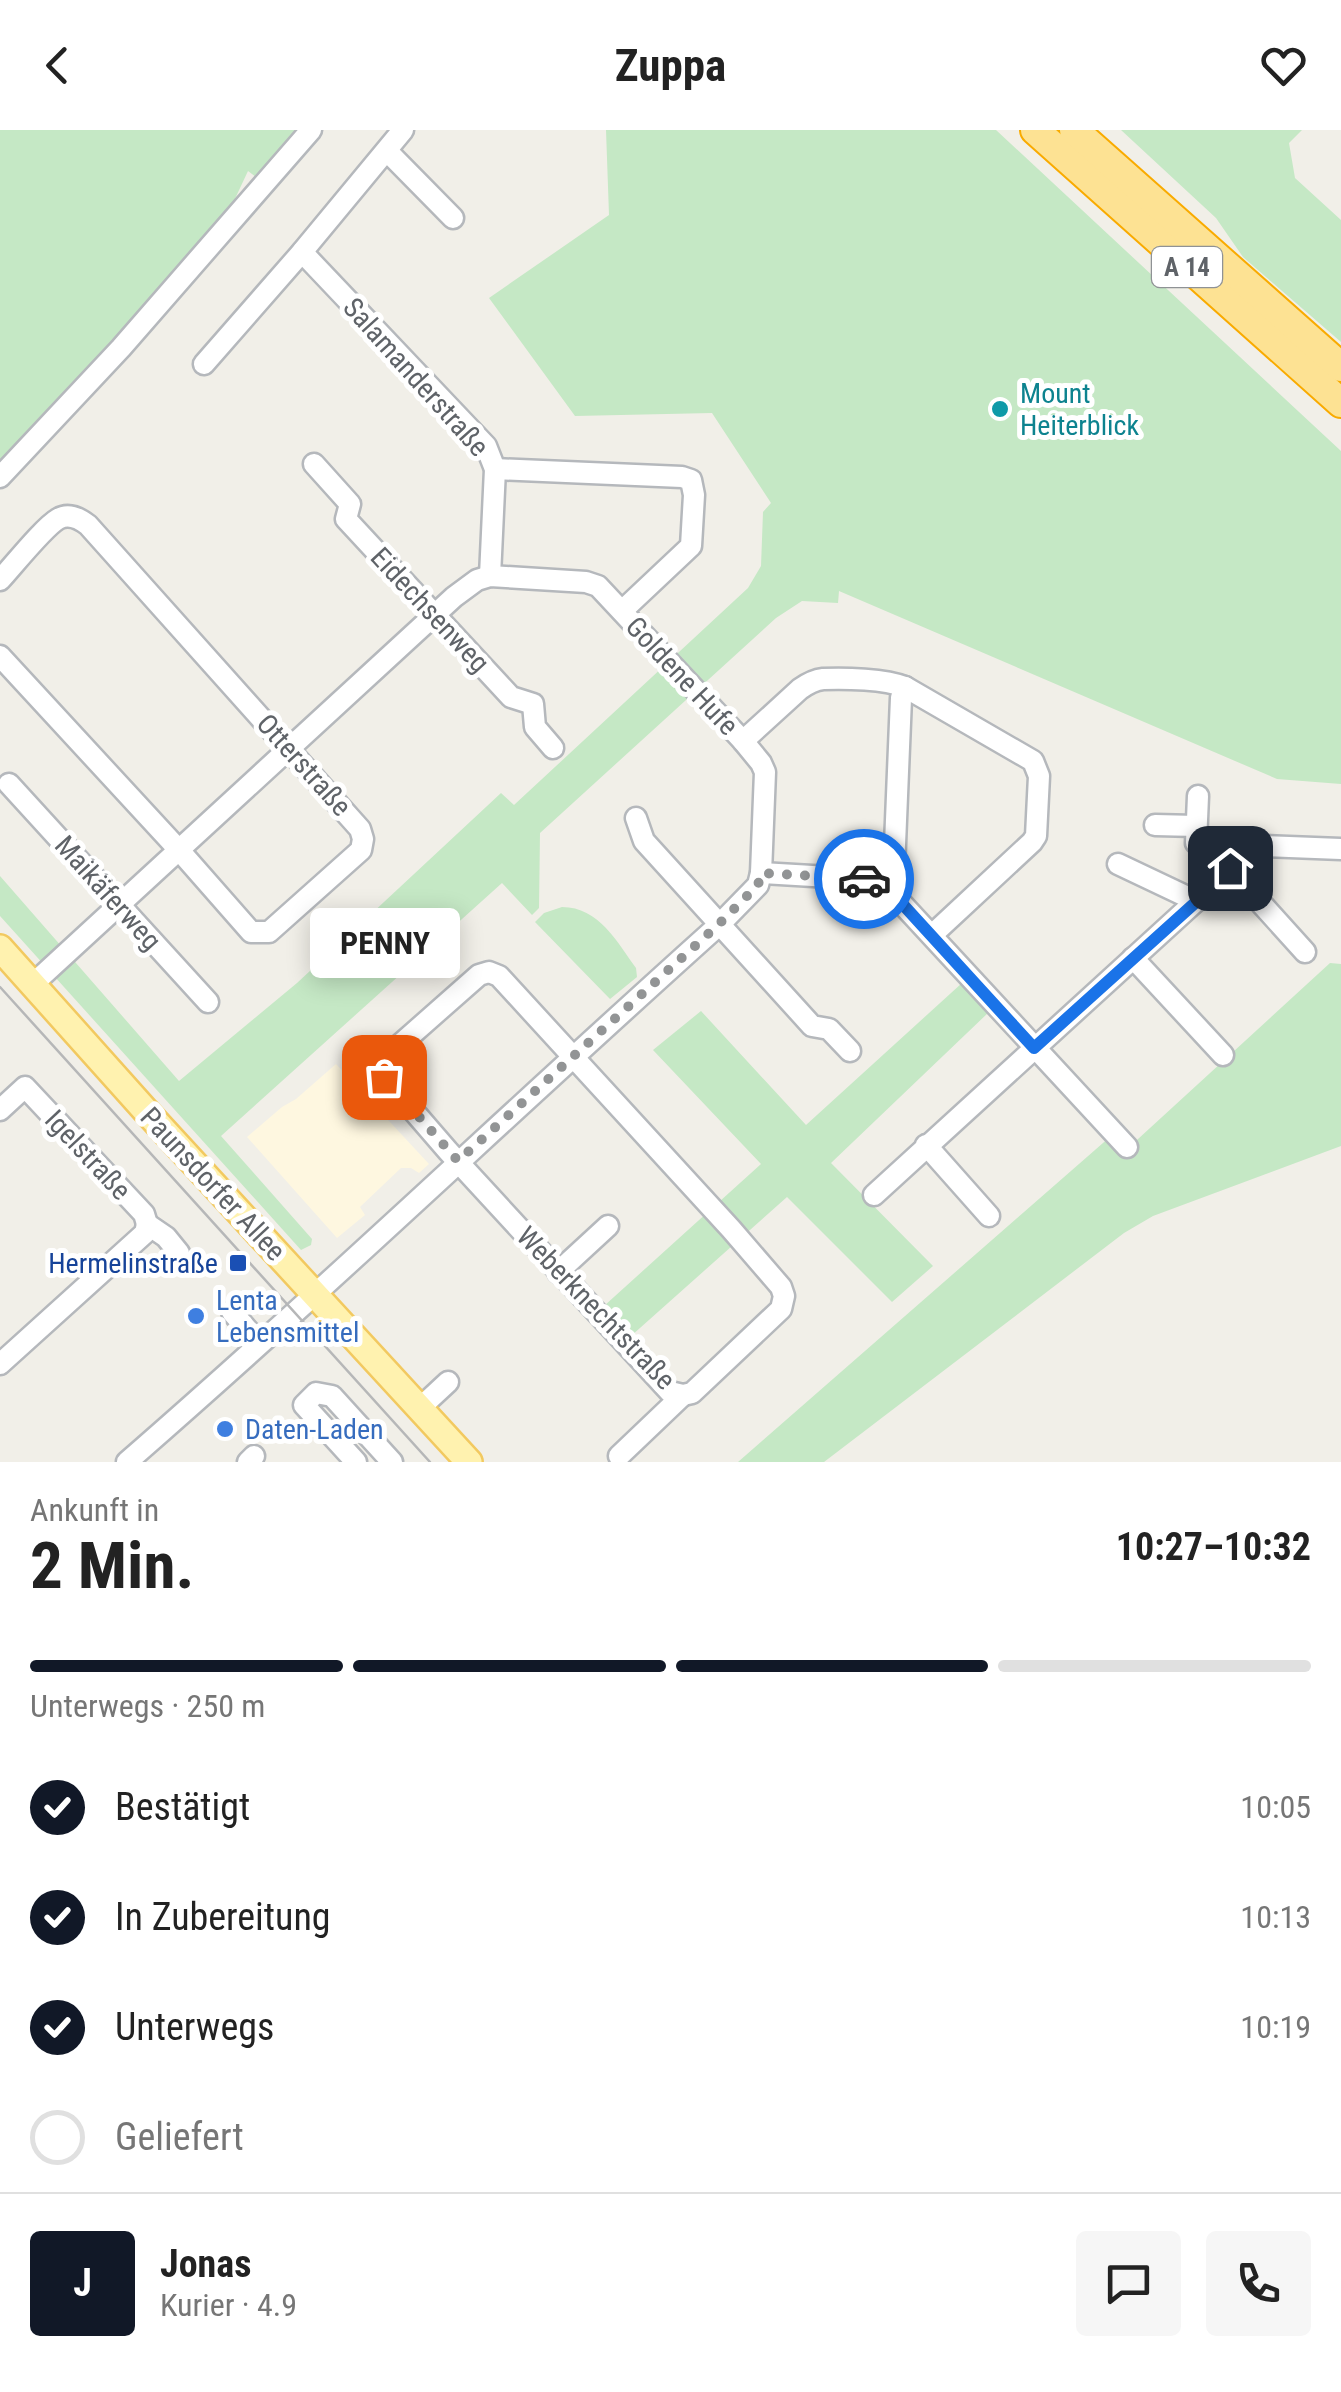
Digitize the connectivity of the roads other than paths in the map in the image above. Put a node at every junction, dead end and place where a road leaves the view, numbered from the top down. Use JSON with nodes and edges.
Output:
{"nodes":[{"id":1,"x":311,"y":130,"type":"edge"},
{"id":2,"x":404,"y":130,"type":"edge"},
{"id":3,"x":1035,"y":130,"type":"edge"},
{"id":4,"x":1074,"y":130,"type":"edge"},
{"id":5,"x":387,"y":151,"type":"junction"},
{"id":6,"x":454,"y":218,"type":"dead end"},
{"id":7,"x":302,"y":252,"type":"junction"},
{"id":8,"x":204,"y":364,"type":"dead end"},
{"id":9,"x":1341,"y":367,"type":"edge"},
{"id":10,"x":1341,"y":404,"type":"edge"},
{"id":11,"x":314,"y":464,"type":"dead end"},
{"id":12,"x":495,"y":470,"type":"junction"},
{"id":13,"x":0,"y":477,"type":"edge"},
{"id":14,"x":490,"y":576,"type":"junction"},
{"id":15,"x":0,"y":580,"type":"edge"},
{"id":16,"x":622,"y":610,"type":"junction"},
{"id":17,"x":434,"y":616,"type":"junction"},
{"id":18,"x":0,"y":656,"type":"edge"},
{"id":19,"x":905,"y":687,"type":"junction"},
{"id":20,"x":742,"y":741,"type":"junction"},
{"id":21,"x":553,"y":748,"type":"dead end"},
{"id":22,"x":288,"y":749,"type":"junction"},
{"id":23,"x":9,"y":784,"type":"dead end"},
{"id":24,"x":1198,"y":796,"type":"dead end"},
{"id":25,"x":636,"y":818,"type":"dead end"},
{"id":26,"x":1154,"y":825,"type":"dead end"},
{"id":27,"x":1196,"y":826,"type":"junction"},
{"id":28,"x":1211,"y":844,"type":"junction"},
{"id":29,"x":1261,"y":846,"type":"junction"},
{"id":30,"x":1341,"y":849,"type":"edge"},
{"id":31,"x":179,"y":850,"type":"junction"},
{"id":32,"x":1118,"y":864,"type":"dead end"},
{"id":33,"x":1230,"y":868,"type":"junction"},
{"id":34,"x":761,"y":873,"type":"junction"},
{"id":35,"x":886,"y":886,"type":"junction"},
{"id":36,"x":1202,"y":895,"type":"junction"},
{"id":37,"x":118,"y":903,"type":"junction"},
{"id":38,"x":718,"y":925,"type":"junction"},
{"id":39,"x":932,"y":935,"type":"junction"},
{"id":40,"x":0,"y":948,"type":"edge"},
{"id":41,"x":1305,"y":952,"type":"dead end"},
{"id":42,"x":1133,"y":958,"type":"junction"},
{"id":43,"x":33,"y":984,"type":"junction"},
{"id":44,"x":208,"y":1002,"type":"dead end"},
{"id":45,"x":1034,"y":1048,"type":"junction"},
{"id":46,"x":850,"y":1051,"type":"dead end"},
{"id":47,"x":1222,"y":1054,"type":"dead end"},
{"id":48,"x":572,"y":1057,"type":"junction"},
{"id":49,"x":0,"y":1110,"type":"edge"},
{"id":50,"x":926,"y":1145,"type":"junction"},
{"id":51,"x":1126,"y":1147,"type":"dead end"},
{"id":52,"x":458,"y":1161,"type":"junction"},
{"id":53,"x":874,"y":1194,"type":"dead end"},
{"id":54,"x":990,"y":1216,"type":"dead end"},
{"id":55,"x":147,"y":1224,"type":"junction"},
{"id":56,"x":608,"y":1226,"type":"dead end"},
{"id":57,"x":180,"y":1253,"type":"dead end"},
{"id":58,"x":558,"y":1272,"type":"junction"},
{"id":59,"x":314,"y":1294,"type":"junction"},
{"id":60,"x":232,"y":1312,"type":"dead end"},
{"id":61,"x":260,"y":1343,"type":"junction"},
{"id":62,"x":0,"y":1364,"type":"edge"},
{"id":63,"x":448,"y":1382,"type":"dead end"},
{"id":64,"x":683,"y":1395,"type":"junction"},
{"id":65,"x":420,"y":1408,"type":"junction"},
{"id":66,"x":618,"y":1456,"type":"dead end"},
{"id":67,"x":127,"y":1462,"type":"edge"},
{"id":68,"x":356,"y":1462,"type":"edge"},
{"id":69,"x":392,"y":1462,"type":"edge"},
{"id":70,"x":469,"y":1462,"type":"edge"}],
"edges":[{"from":1,"to":13,"type":"street"},
{"from":2,"to":5,"type":"street"},
{"from":3,"to":10,"type":"highway","number":"A 14"},
{"from":4,"to":9,"type":"highway","number":"A 14"},
{"from":5,"to":6,"type":"street"},
{"from":5,"to":7,"type":"street"},
{"from":7,"to":8,"type":"street"},
{"from":7,"to":12,"type":"street","name":"Salamanderstraße"},
{"from":11,"to":17,"type":"street","name":"Eidechsenweg"},
{"from":12,"to":14,"type":"street","name":"Salamanderstraße"},
{"from":12,"to":16,"type":"street"},
{"from":14,"to":16,"type":"street","name":"Goldene Hufe"},
{"from":14,"to":17,"type":"street"},
{"from":15,"to":22,"type":"street","name":"Otterstraße"},
{"from":16,"to":20,"type":"street","name":"Goldene Hufe"},
{"from":17,"to":21,"type":"street","name":"Eidechsenweg"},
{"from":17,"to":22,"type":"street"},
{"from":18,"to":31,"type":"street","name":"Otterstraße"},
{"from":19,"to":20,"type":"street"},
{"from":19,"to":35,"type":"street"},
{"from":19,"to":39,"type":"street"},
{"from":20,"to":34,"type":"street","name":"Goldene Hufe"},
{"from":22,"to":31,"type":"street"},
{"from":22,"to":31,"type":"street","name":"Otterstraße"},
{"from":23,"to":37,"type":"street","name":"Maikäferweg"},
{"from":24,"to":27,"type":"street"},
{"from":25,"to":38,"type":"street"},
{"from":26,"to":27,"type":"street"},
{"from":27,"to":28,"type":"street"},
{"from":28,"to":29,"type":"street"},
{"from":28,"to":36,"type":"street"},
{"from":29,"to":30,"type":"street"},
{"from":29,"to":33,"type":"street"},
{"from":31,"to":37,"type":"street"},
{"from":32,"to":36,"type":"street"},
{"from":33,"to":36,"type":"street"},
{"from":33,"to":41,"type":"street"},
{"from":34,"to":35,"type":"street"},
{"from":34,"to":38,"type":"street"},
{"from":35,"to":39,"type":"street"},
{"from":36,"to":42,"type":"street"},
{"from":37,"to":43,"type":"street"},
{"from":37,"to":44,"type":"street","name":"Maikäferweg"},
{"from":38,"to":46,"type":"street"},
{"from":38,"to":48,"type":"street"},
{"from":39,"to":45,"type":"street"},
{"from":40,"to":43,"type":"main road","name":"Paunsdorfer Allee"},
{"from":42,"to":45,"type":"street"},
{"from":42,"to":47,"type":"street"},
{"from":43,"to":59,"type":"main road","name":"Paunsdorfer Allee"},
{"from":45,"to":50,"type":"street"},
{"from":45,"to":51,"type":"street"},
{"from":48,"to":52,"type":"street"},
{"from":48,"to":52,"type":"street","name":"Weberknechtstraße"},
{"from":48,"to":64,"type":"street","name":"Weberknechtstraße"},
{"from":49,"to":55,"type":"street","name":"Igelstraße"},
{"from":50,"to":53,"type":"street"},
{"from":50,"to":54,"type":"street"},
{"from":52,"to":58,"type":"street","name":"Weberknechtstraße"},
{"from":52,"to":59,"type":"street"},
{"from":55,"to":57,"type":"street","name":"Igelstraße"},
{"from":55,"to":62,"type":"street"},
{"from":56,"to":58,"type":"street"},
{"from":58,"to":64,"type":"street","name":"Weberknechtstraße"},
{"from":59,"to":61,"type":"street"},
{"from":59,"to":65,"type":"main road","name":"Paunsdorfer Allee"},
{"from":60,"to":61,"type":"street"},
{"from":61,"to":67,"type":"street"},
{"from":63,"to":65,"type":"street"},
{"from":64,"to":66,"type":"street"},
{"from":65,"to":70,"type":"main road","name":"Paunsdorfer Allee"},
{"from":68,"to":69,"type":"street"}]}
